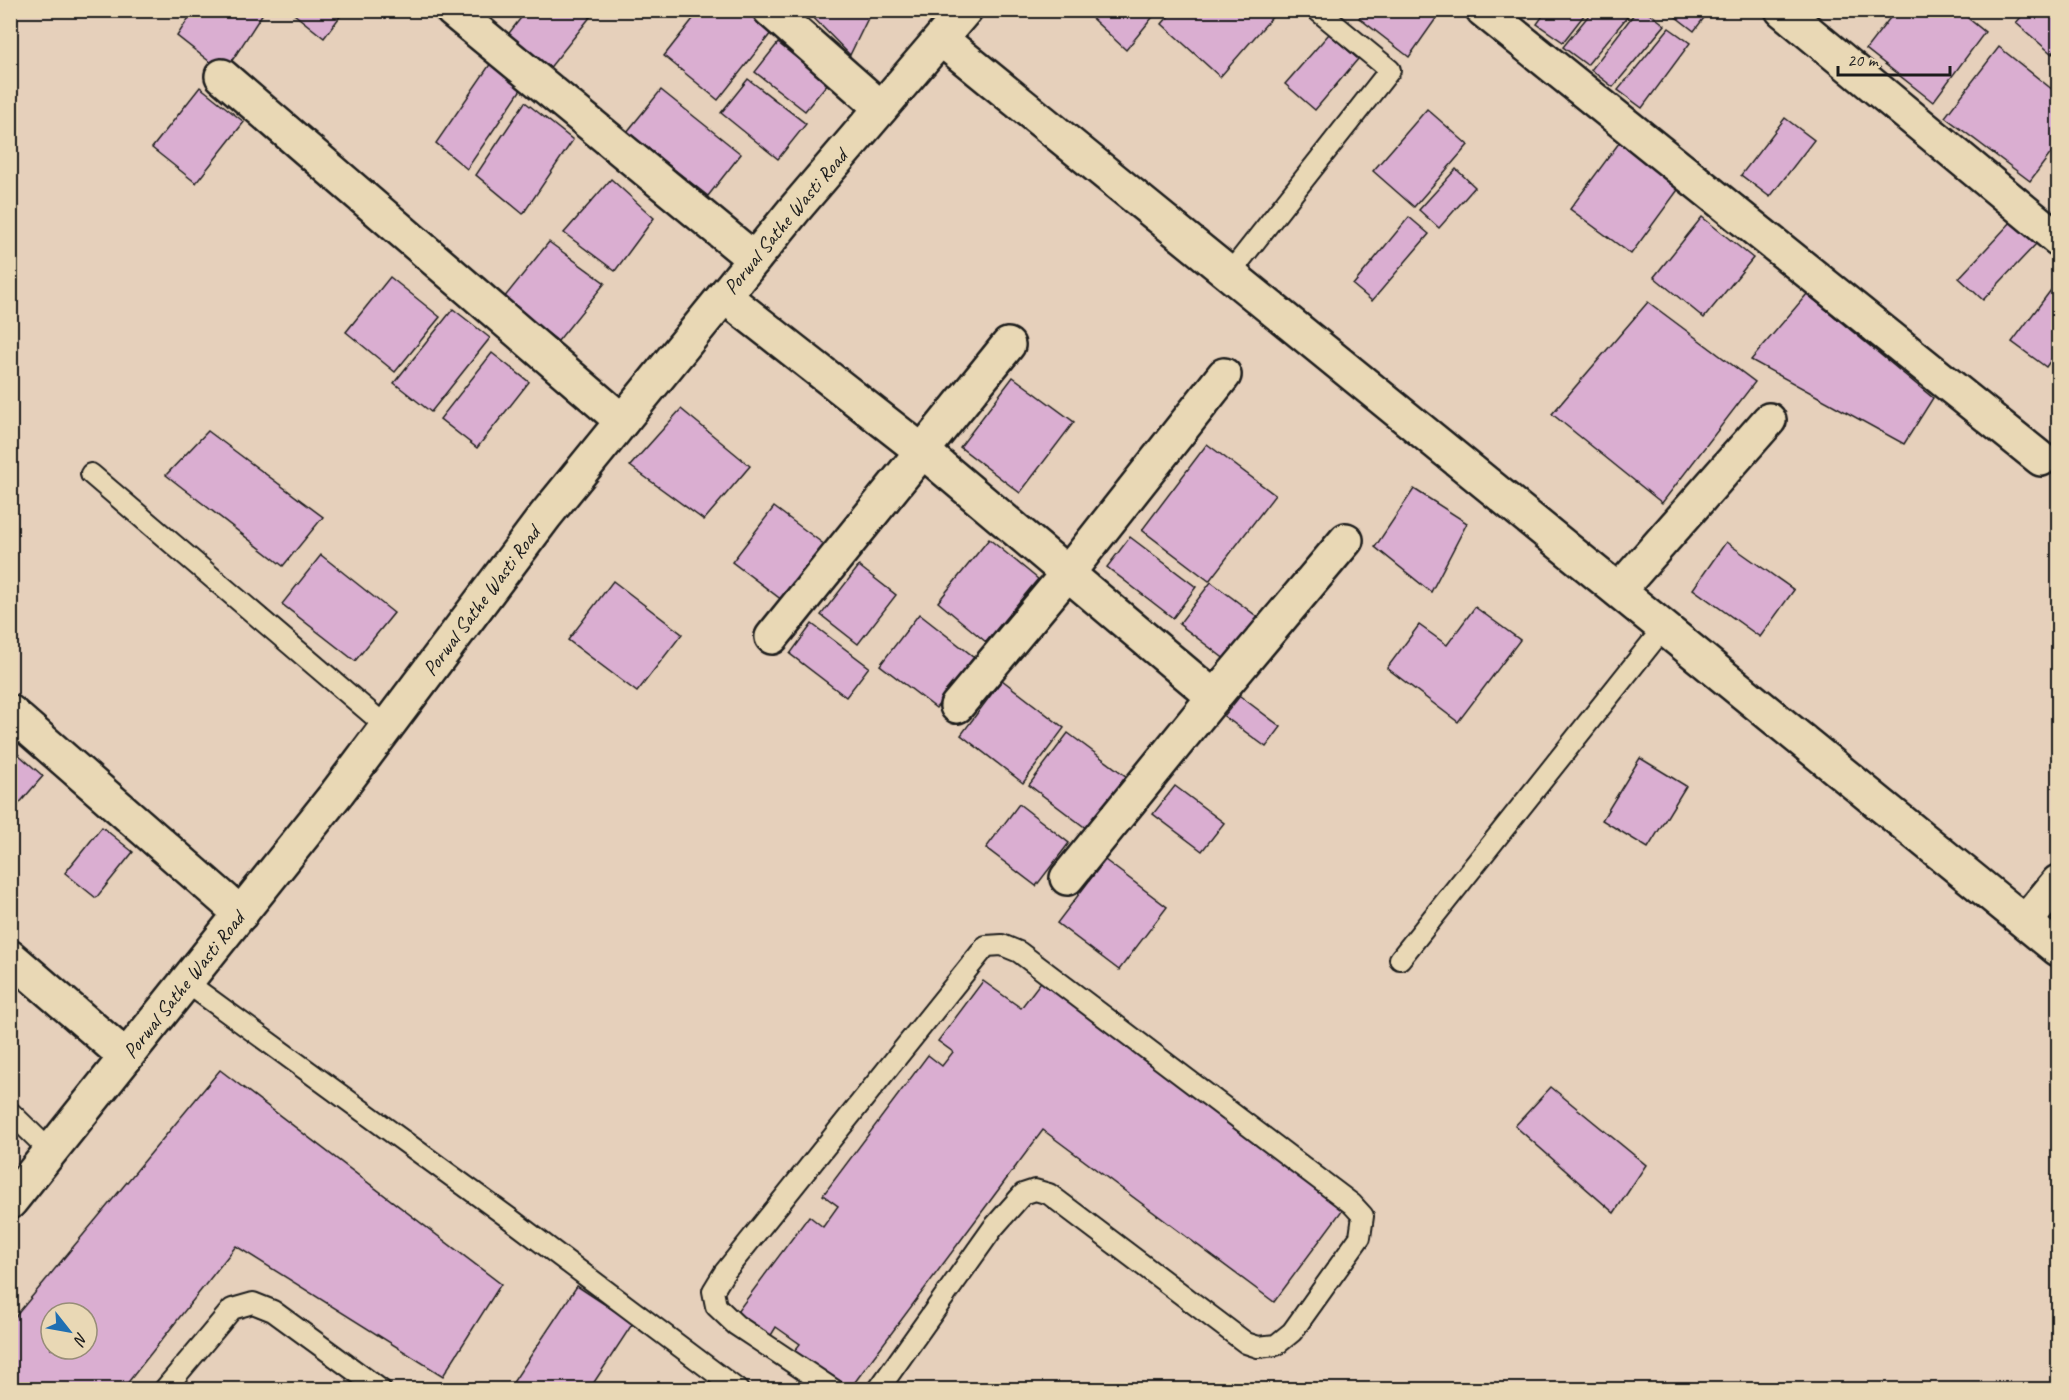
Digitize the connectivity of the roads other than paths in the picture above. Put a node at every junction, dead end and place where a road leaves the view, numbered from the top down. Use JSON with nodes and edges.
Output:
{"nodes":[{"id":1,"x":452,"y":10,"type":"edge"},
{"id":2,"x":770,"y":10,"type":"edge"},
{"id":3,"x":965,"y":10,"type":"edge"},
{"id":4,"x":1317,"y":10,"type":"edge"},
{"id":5,"x":1483,"y":10,"type":"edge"},
{"id":6,"x":1782,"y":10,"type":"edge"},
{"id":7,"x":941,"y":39,"type":"junction"},
{"id":8,"x":222,"y":76,"type":"dead end"},
{"id":9,"x":881,"y":108,"type":"junction"},
{"id":10,"x":2058,"y":239,"type":"edge"},
{"id":11,"x":754,"y":259,"type":"junction"},
{"id":12,"x":1230,"y":273,"type":"junction"},
{"id":13,"x":723,"y":296,"type":"junction"},
{"id":14,"x":1008,"y":345,"type":"dead end"},
{"id":15,"x":1224,"y":375,"type":"dead end"},
{"id":16,"x":1769,"y":420,"type":"dead end"},
{"id":17,"x":622,"y":421,"type":"junction"},
{"id":18,"x":923,"y":452,"type":"junction"},
{"id":19,"x":2041,"y":459,"type":"dead end"},
{"id":20,"x":91,"y":474,"type":"dead end"},
{"id":21,"x":1346,"y":540,"type":"dead end"},
{"id":22,"x":1067,"y":574,"type":"junction"},
{"id":23,"x":1619,"y":590,"type":"junction"},
{"id":24,"x":1665,"y":626,"type":"junction"},
{"id":25,"x":772,"y":637,"type":"dead end"},
{"id":26,"x":1214,"y":697,"type":"junction"},
{"id":27,"x":957,"y":706,"type":"dead end"},
{"id":28,"x":10,"y":712,"type":"edge"},
{"id":29,"x":387,"y":727,"type":"junction"},
{"id":30,"x":1067,"y":878,"type":"dead end"},
{"id":31,"x":2058,"y":882,"type":"edge"},
{"id":32,"x":241,"y":914,"type":"junction"},
{"id":33,"x":2026,"y":921,"type":"junction"},
{"id":34,"x":2058,"y":949,"type":"edge"},
{"id":35,"x":10,"y":957,"type":"edge"},
{"id":36,"x":1400,"y":959,"type":"dead end"},
{"id":37,"x":186,"y":982,"type":"junction"},
{"id":38,"x":126,"y":1057,"type":"junction"},
{"id":39,"x":10,"y":1112,"type":"edge"},
{"id":40,"x":51,"y":1152,"type":"junction"},
{"id":41,"x":10,"y":1202,"type":"edge"},
{"id":42,"x":164,"y":1389,"type":"edge"},
{"id":43,"x":381,"y":1389,"type":"edge"},
{"id":44,"x":738,"y":1389,"type":"edge"},
{"id":45,"x":834,"y":1389,"type":"edge"},
{"id":46,"x":878,"y":1389,"type":"edge"}],
"edges":[{"from":1,"to":11,"type":"street"},
{"from":2,"to":9,"type":"street"},
{"from":3,"to":7,"type":"street","name":"Porwal Sathe Wasti Road"},
{"from":4,"to":12,"type":"lane"},
{"from":5,"to":19,"type":"street"},
{"from":6,"to":10,"type":"street"},
{"from":7,"to":9,"type":"street","name":"Porwal Sathe Wasti Road"},
{"from":7,"to":12,"type":"street"},
{"from":8,"to":17,"type":"street"},
{"from":9,"to":11,"type":"street","name":"Porwal Sathe Wasti Road"},
{"from":11,"to":13,"type":"street","name":"Porwal Sathe Wasti Road"},
{"from":12,"to":23,"type":"street"},
{"from":13,"to":17,"type":"street","name":"Porwal Sathe Wasti Road"},
{"from":13,"to":18,"type":"street"},
{"from":14,"to":18,"type":"street"},
{"from":15,"to":22,"type":"street"},
{"from":16,"to":23,"type":"street"},
{"from":17,"to":29,"type":"street","name":"Porwal Sathe Wasti Road"},
{"from":18,"to":22,"type":"street"},
{"from":18,"to":25,"type":"street"},
{"from":20,"to":29,"type":"lane"},
{"from":21,"to":26,"type":"street"},
{"from":22,"to":26,"type":"street"},
{"from":22,"to":27,"type":"street"},
{"from":23,"to":24,"type":"street"},
{"from":24,"to":33,"type":"street"},
{"from":24,"to":36,"type":"lane"},
{"from":26,"to":30,"type":"street"},
{"from":28,"to":32,"type":"street"},
{"from":29,"to":32,"type":"street","name":"Porwal Sathe Wasti Road"},
{"from":31,"to":33,"type":"street"},
{"from":32,"to":37,"type":"street","name":"Porwal Sathe Wasti Road"},
{"from":33,"to":34,"type":"street"},
{"from":35,"to":38,"type":"street"},
{"from":37,"to":38,"type":"street","name":"Porwal Sathe Wasti Road"},
{"from":37,"to":44,"type":"lane"},
{"from":38,"to":40,"type":"street","name":"Porwal Sathe Wasti Road"},
{"from":39,"to":40,"type":"lane"},
{"from":40,"to":41,"type":"street","name":"Porwal Sathe Wasti Road"},
{"from":42,"to":43,"type":"lane"},
{"from":45,"to":46,"type":"lane"}]}
